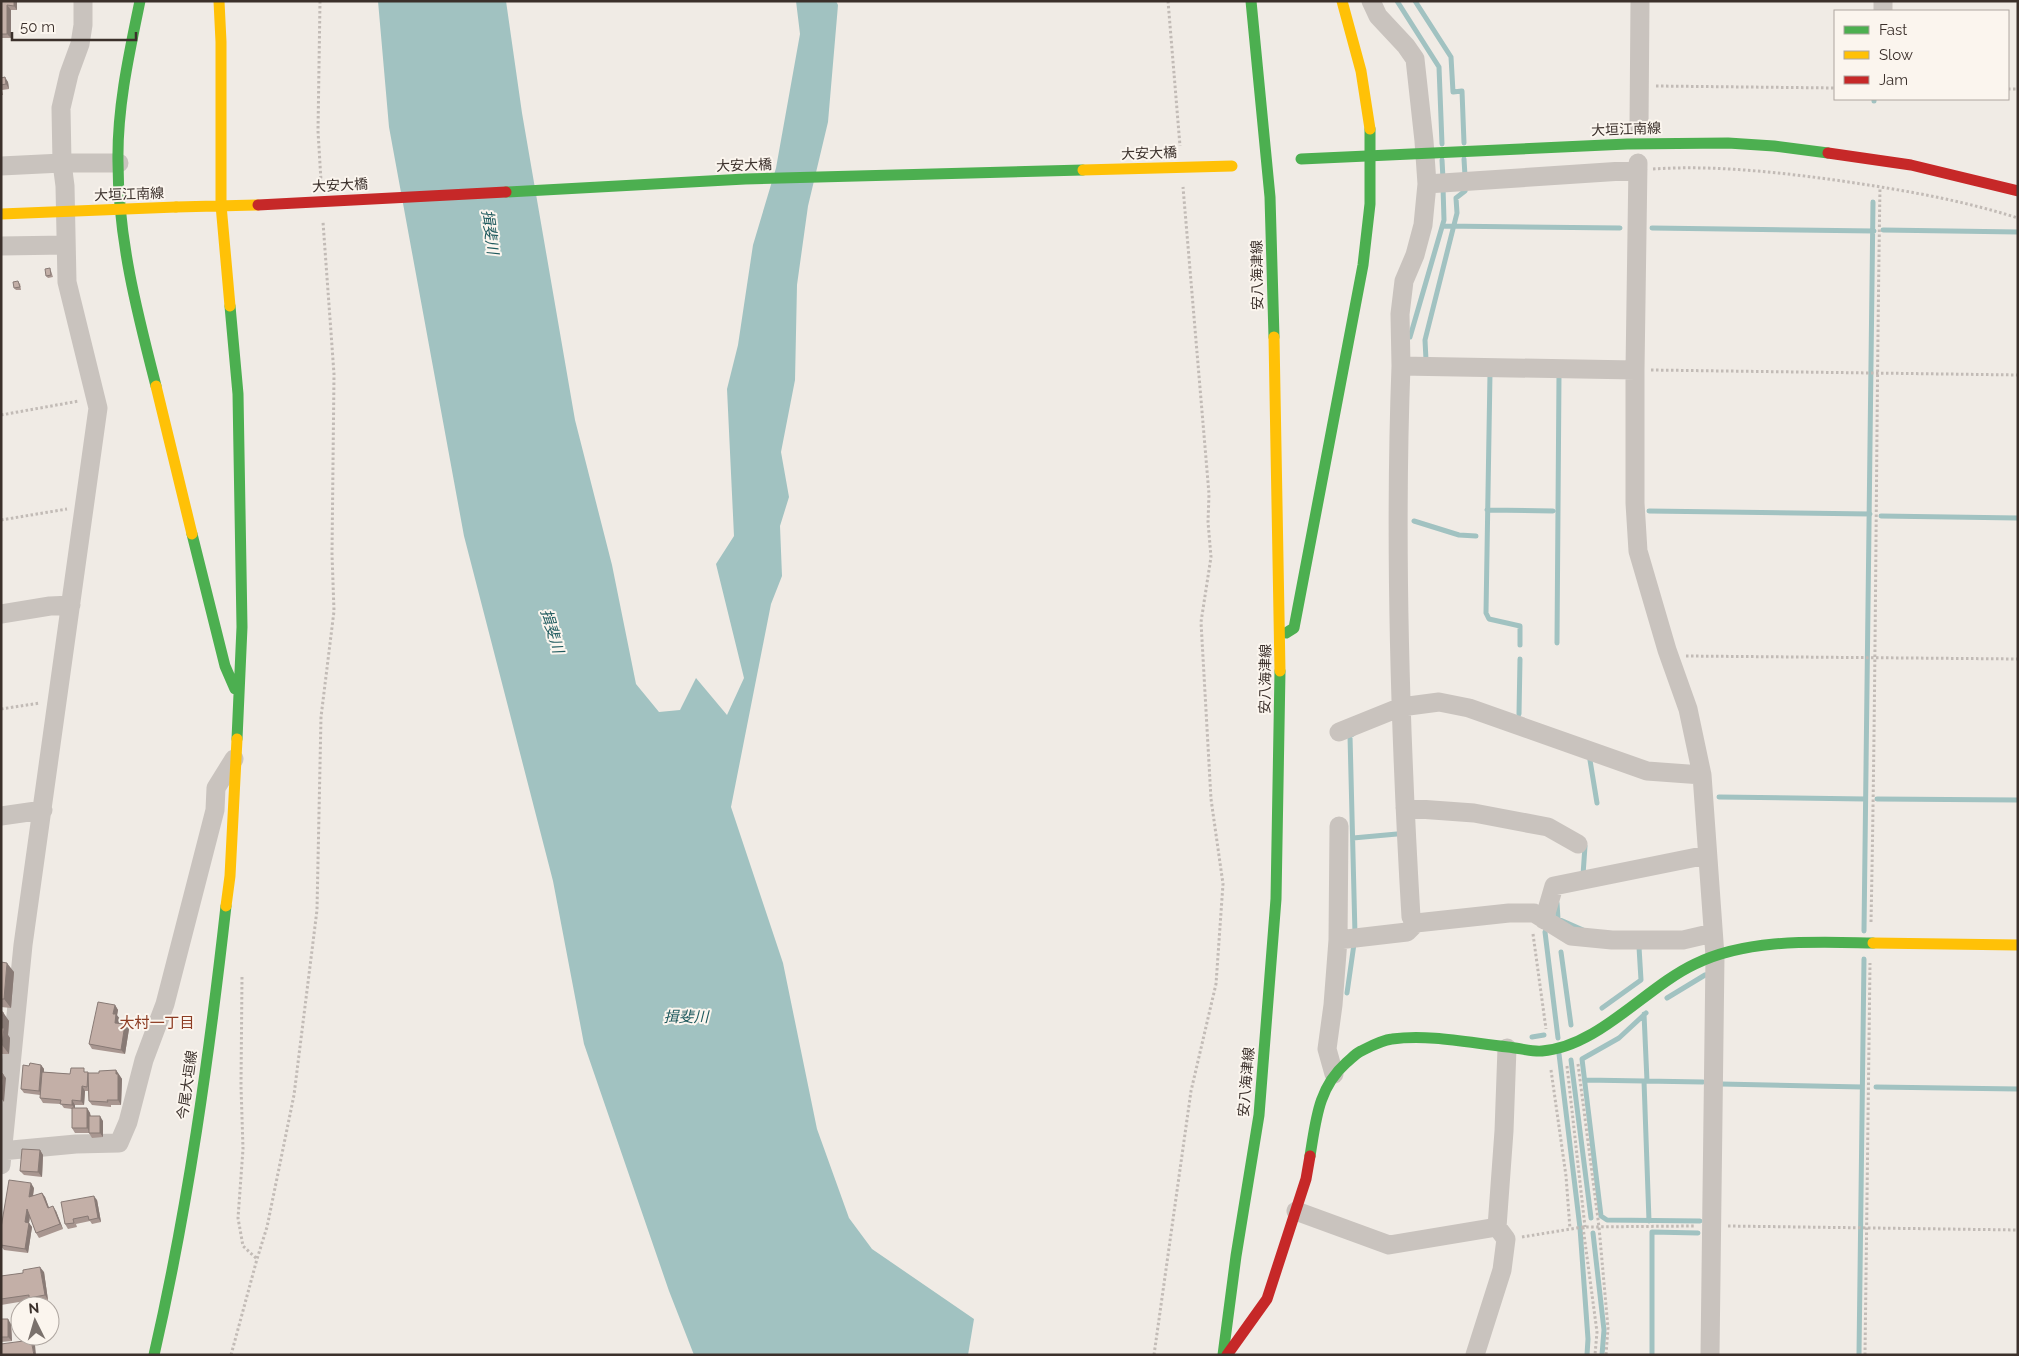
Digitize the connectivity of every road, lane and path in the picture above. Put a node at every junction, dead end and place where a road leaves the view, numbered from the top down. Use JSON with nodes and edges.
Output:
{"nodes":[{"id":1,"x":83,"y":1,"type":"edge"},
{"id":2,"x":140,"y":1,"type":"edge"},
{"id":3,"x":219,"y":1,"type":"edge"},
{"id":4,"x":320,"y":1,"type":"edge"},
{"id":5,"x":1168,"y":1,"type":"edge"},
{"id":6,"x":1251,"y":1,"type":"edge"},
{"id":7,"x":1342,"y":1,"type":"edge"},
{"id":8,"x":1371,"y":1,"type":"edge"},
{"id":9,"x":1640,"y":1,"type":"edge"},
{"id":10,"x":1639,"y":86,"type":"junction"},
{"id":11,"x":1834,"y":88,"type":"edge"},
{"id":12,"x":1638,"y":126,"type":"dead end"},
{"id":13,"x":1180,"y":148,"type":"dead end"},
{"id":14,"x":1297,"y":159,"type":"dead end"},
{"id":15,"x":62,"y":163,"type":"junction"},
{"id":16,"x":119,"y":163,"type":"junction"},
{"id":17,"x":1236,"y":165,"type":"dead end"},
{"id":18,"x":1,"y":166,"type":"edge"},
{"id":19,"x":1638,"y":167,"type":"junction"},
{"id":20,"x":1427,"y":184,"type":"junction"},
{"id":21,"x":1183,"y":186,"type":"dead end"},
{"id":22,"x":1880,"y":186,"type":"junction"},
{"id":23,"x":321,"y":187,"type":"dead end"},
{"id":24,"x":2018,"y":191,"type":"edge"},
{"id":25,"x":221,"y":205,"type":"junction"},
{"id":26,"x":258,"y":205,"type":"joint"},
{"id":27,"x":1,"y":214,"type":"edge"},
{"id":28,"x":322,"y":215,"type":"dead end"},
{"id":29,"x":2018,"y":218,"type":"edge"},
{"id":30,"x":66,"y":245,"type":"junction"},
{"id":31,"x":1,"y":246,"type":"edge"},
{"id":32,"x":1401,"y":366,"type":"junction"},
{"id":33,"x":1635,"y":370,"type":"junction"},
{"id":34,"x":1877,"y":374,"type":"junction"},
{"id":35,"x":2018,"y":375,"type":"edge"},
{"id":36,"x":96,"y":398,"type":"junction"},
{"id":37,"x":1,"y":415,"type":"edge"},
{"id":38,"x":84,"y":506,"type":"junction"},
{"id":39,"x":1,"y":520,"type":"edge"},
{"id":40,"x":71,"y":605,"type":"junction"},
{"id":41,"x":1,"y":614,"type":"edge"},
{"id":42,"x":1281,"y":637,"type":"junction"},
{"id":43,"x":1671,"y":657,"type":"junction"},
{"id":44,"x":1876,"y":657,"type":"junction"},
{"id":45,"x":2018,"y":659,"type":"edge"},
{"id":46,"x":239,"y":697,"type":"junction"},
{"id":47,"x":58,"y":702,"type":"junction"},
{"id":48,"x":1401,"y":707,"type":"junction"},
{"id":49,"x":1,"y":709,"type":"edge"},
{"id":50,"x":1339,"y":732,"type":"dead end"},
{"id":51,"x":236,"y":756,"type":"junction"},
{"id":52,"x":1702,"y":774,"type":"junction"},
{"id":53,"x":1405,"y":808,"type":"junction"},
{"id":54,"x":43,"y":810,"type":"junction"},
{"id":55,"x":1,"y":816,"type":"edge"},
{"id":56,"x":1339,"y":826,"type":"dead end"},
{"id":57,"x":1578,"y":844,"type":"dead end"},
{"id":58,"x":1707,"y":855,"type":"junction"},
{"id":59,"x":1537,"y":917,"type":"junction"},
{"id":60,"x":1416,"y":923,"type":"junction"},
{"id":61,"x":1713,"y":933,"type":"junction"},
{"id":62,"x":1338,"y":940,"type":"junction"},
{"id":63,"x":1871,"y":944,"type":"junction"},
{"id":64,"x":2018,"y":945,"type":"edge"},
{"id":65,"x":1716,"y":956,"type":"junction"},
{"id":66,"x":242,"y":968,"type":"dead end"},
{"id":67,"x":1565,"y":1046,"type":"junction"},
{"id":68,"x":1507,"y":1048,"type":"junction"},
{"id":69,"x":1548,"y":1050,"type":"junction"},
{"id":70,"x":1577,"y":1056,"type":"dead end"},
{"id":71,"x":1334,"y":1074,"type":"junction"},
{"id":72,"x":2,"y":1156,"type":"edge"},
{"id":73,"x":1296,"y":1211,"type":"junction"},
{"id":74,"x":1713,"y":1226,"type":"junction"},
{"id":75,"x":1584,"y":1227,"type":"junction"},
{"id":76,"x":1599,"y":1227,"type":"junction"},
{"id":77,"x":1867,"y":1227,"type":"junction"},
{"id":78,"x":1570,"y":1229,"type":"junction"},
{"id":79,"x":2018,"y":1230,"type":"edge"},
{"id":80,"x":1502,"y":1233,"type":"junction"},
{"id":81,"x":256,"y":1259,"type":"junction"},
{"id":82,"x":154,"y":1355,"type":"edge"},
{"id":83,"x":231,"y":1355,"type":"edge"},
{"id":84,"x":1154,"y":1355,"type":"edge"},
{"id":85,"x":1223,"y":1355,"type":"edge"},
{"id":86,"x":1227,"y":1355,"type":"edge"},
{"id":87,"x":1475,"y":1355,"type":"edge"},
{"id":88,"x":1595,"y":1355,"type":"edge"},
{"id":89,"x":1606,"y":1355,"type":"edge"},
{"id":90,"x":1710,"y":1355,"type":"edge"},
{"id":91,"x":1865,"y":1355,"type":"edge"}],
"edges":[{"from":1,"to":15,"type":"street"},
{"from":2,"to":16,"type":"main road"},
{"from":3,"to":25,"type":"main road","name":"今尾大垣線"},
{"from":4,"to":23,"type":"path"},
{"from":5,"to":13,"type":"path"},
{"from":6,"to":42,"type":"main road","name":"安八海津線"},
{"from":7,"to":42,"type":"main road"},
{"from":8,"to":20,"type":"street"},
{"from":9,"to":10,"type":"street"},
{"from":10,"to":11,"type":"path"},
{"from":10,"to":12,"type":"street"},
{"from":14,"to":24,"type":"main road","name":"大垣江南線","bridge":true},
{"from":15,"to":16,"type":"street"},
{"from":15,"to":18,"type":"street"},
{"from":15,"to":30,"type":"street"},
{"from":16,"to":46,"type":"main road"},
{"from":17,"to":26,"type":"main road","name":"大安大橋","bridge":true},
{"from":19,"to":20,"type":"street"},
{"from":19,"to":22,"type":"path"},
{"from":19,"to":33,"type":"street"},
{"from":20,"to":32,"type":"street"},
{"from":21,"to":84,"type":"path"},
{"from":22,"to":29,"type":"path"},
{"from":22,"to":34,"type":"path"},
{"from":25,"to":26,"type":"main road","name":"大垣江南線"},
{"from":25,"to":27,"type":"main road","name":"大垣江南線","bridge":true},
{"from":25,"to":46,"type":"main road","name":"今尾大垣線"},
{"from":28,"to":81,"type":"path"},
{"from":30,"to":31,"type":"street"},
{"from":30,"to":36,"type":"street"},
{"from":32,"to":33,"type":"street"},
{"from":32,"to":48,"type":"street"},
{"from":33,"to":34,"type":"path"},
{"from":33,"to":43,"type":"street"},
{"from":34,"to":35,"type":"path"},
{"from":34,"to":44,"type":"path"},
{"from":36,"to":37,"type":"path"},
{"from":36,"to":38,"type":"street"},
{"from":38,"to":39,"type":"path"},
{"from":38,"to":40,"type":"street"},
{"from":40,"to":41,"type":"street"},
{"from":40,"to":47,"type":"street"},
{"from":42,"to":85,"type":"main road","name":"安八海津線"},
{"from":43,"to":44,"type":"path"},
{"from":43,"to":52,"type":"street"},
{"from":44,"to":45,"type":"path"},
{"from":44,"to":63,"type":"path"},
{"from":46,"to":51,"type":"main road","name":"今尾大垣線"},
{"from":47,"to":49,"type":"path"},
{"from":47,"to":54,"type":"street"},
{"from":48,"to":50,"type":"street"},
{"from":48,"to":52,"type":"street"},
{"from":48,"to":53,"type":"street"},
{"from":51,"to":72,"type":"street"},
{"from":51,"to":82,"type":"main road","name":"今尾大垣線"},
{"from":52,"to":58,"type":"street"},
{"from":53,"to":57,"type":"street"},
{"from":53,"to":60,"type":"street"},
{"from":54,"to":55,"type":"street"},
{"from":54,"to":72,"type":"street"},
{"from":56,"to":62,"type":"street"},
{"from":58,"to":59,"type":"street"},
{"from":58,"to":61,"type":"street"},
{"from":59,"to":60,"type":"street"},
{"from":59,"to":61,"type":"street"},
{"from":59,"to":69,"type":"path"},
{"from":60,"to":62,"type":"street"},
{"from":61,"to":65,"type":"street"},
{"from":62,"to":71,"type":"street"},
{"from":63,"to":64,"type":"main road"},
{"from":63,"to":65,"type":"main road"},
{"from":63,"to":77,"type":"path"},
{"from":65,"to":67,"type":"main road"},
{"from":65,"to":74,"type":"street"},
{"from":66,"to":81,"type":"path"},
{"from":67,"to":69,"type":"main road"},
{"from":67,"to":75,"type":"path"},
{"from":68,"to":69,"type":"main road"},
{"from":68,"to":71,"type":"main road"},
{"from":68,"to":80,"type":"street"},
{"from":69,"to":78,"type":"path"},
{"from":70,"to":76,"type":"path"},
{"from":71,"to":73,"type":"main road"},
{"from":73,"to":80,"type":"street"},
{"from":73,"to":86,"type":"main road"},
{"from":74,"to":76,"type":"path"},
{"from":74,"to":77,"type":"path"},
{"from":74,"to":90,"type":"street"},
{"from":75,"to":76,"type":"path"},
{"from":75,"to":78,"type":"path"},
{"from":75,"to":88,"type":"path"},
{"from":76,"to":89,"type":"path"},
{"from":77,"to":79,"type":"path"},
{"from":77,"to":91,"type":"path"},
{"from":78,"to":80,"type":"path"},
{"from":80,"to":87,"type":"street"},
{"from":81,"to":83,"type":"path"}]}
